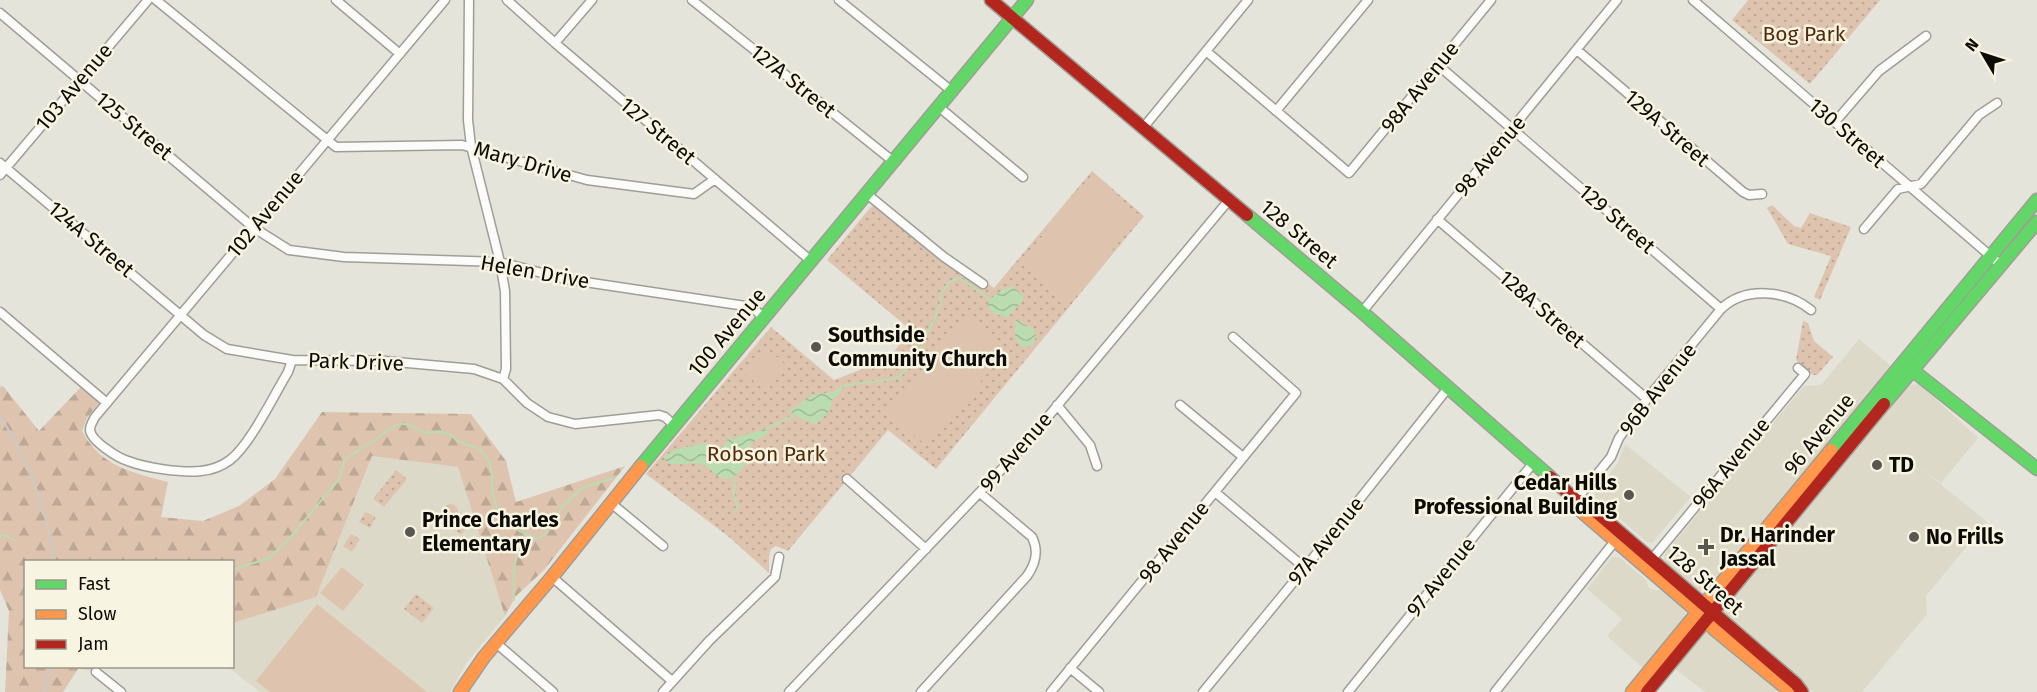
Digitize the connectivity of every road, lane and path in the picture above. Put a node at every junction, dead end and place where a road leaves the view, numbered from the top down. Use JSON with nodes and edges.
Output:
{"nodes":[{"id":1,"x":148,"y":0,"type":"edge"},
{"id":2,"x":156,"y":0,"type":"edge"},
{"id":3,"x":336,"y":0,"type":"edge"},
{"id":4,"x":445,"y":0,"type":"edge"},
{"id":5,"x":469,"y":0,"type":"edge"},
{"id":6,"x":507,"y":0,"type":"edge"},
{"id":7,"x":592,"y":0,"type":"edge"},
{"id":8,"x":692,"y":0,"type":"edge"},
{"id":9,"x":839,"y":0,"type":"edge"},
{"id":10,"x":991,"y":0,"type":"edge"},
{"id":11,"x":1027,"y":0,"type":"edge"},
{"id":12,"x":1248,"y":0,"type":"edge"},
{"id":13,"x":1368,"y":0,"type":"edge"},
{"id":14,"x":1491,"y":0,"type":"edge"},
{"id":15,"x":1617,"y":0,"type":"edge"},
{"id":16,"x":1693,"y":0,"type":"edge"},
{"id":17,"x":0,"y":13,"type":"edge"},
{"id":18,"x":1013,"y":18,"type":"junction"},
{"id":19,"x":1926,"y":36,"type":"dead end"},
{"id":20,"x":555,"y":43,"type":"junction"},
{"id":21,"x":1577,"y":50,"type":"junction"},
{"id":22,"x":1206,"y":51,"type":"junction"},
{"id":23,"x":400,"y":54,"type":"junction"},
{"id":24,"x":1438,"y":64,"type":"junction"},
{"id":25,"x":79,"y":80,"type":"junction"},
{"id":26,"x":953,"y":92,"type":"junction"},
{"id":27,"x":1997,"y":103,"type":"dead end"},
{"id":28,"x":939,"y":107,"type":"junction"},
{"id":29,"x":1276,"y":111,"type":"junction"},
{"id":30,"x":1835,"y":122,"type":"junction"},
{"id":31,"x":1143,"y":128,"type":"junction"},
{"id":32,"x":1513,"y":128,"type":"junction"},
{"id":33,"x":327,"y":141,"type":"junction"},
{"id":34,"x":471,"y":146,"type":"junction"},
{"id":35,"x":894,"y":162,"type":"junction"},
{"id":36,"x":2,"y":168,"type":"edge"},
{"id":37,"x":1023,"y":177,"type":"dead end"},
{"id":38,"x":715,"y":179,"type":"junction"},
{"id":39,"x":1910,"y":186,"type":"junction"},
{"id":40,"x":867,"y":194,"type":"junction"},
{"id":41,"x":1762,"y":194,"type":"dead end"},
{"id":42,"x":1229,"y":200,"type":"junction"},
{"id":43,"x":2037,"y":200,"type":"edge"},
{"id":44,"x":1437,"y":219,"type":"junction"},
{"id":45,"x":2037,"y":222,"type":"edge"},
{"id":46,"x":254,"y":228,"type":"junction"},
{"id":47,"x":1864,"y":229,"type":"dead end"},
{"id":48,"x":267,"y":238,"type":"joint"},
{"id":49,"x":1991,"y":256,"type":"junction"},
{"id":50,"x":811,"y":261,"type":"junction"},
{"id":51,"x":500,"y":262,"type":"junction"},
{"id":52,"x":2001,"y":265,"type":"junction"},
{"id":53,"x":983,"y":284,"type":"dead end"},
{"id":54,"x":1722,"y":309,"type":"junction"},
{"id":55,"x":1811,"y":310,"type":"dead end"},
{"id":56,"x":0,"y":312,"type":"edge"},
{"id":57,"x":1362,"y":312,"type":"junction"},
{"id":58,"x":181,"y":315,"type":"junction"},
{"id":59,"x":764,"y":318,"type":"junction"},
{"id":60,"x":1233,"y":338,"type":"dead end"},
{"id":61,"x":292,"y":360,"type":"junction"},
{"id":62,"x":1908,"y":367,"type":"junction"},
{"id":63,"x":1798,"y":368,"type":"dead end"},
{"id":64,"x":503,"y":379,"type":"junction"},
{"id":65,"x":1448,"y":388,"type":"junction"},
{"id":66,"x":1647,"y":399,"type":"junction"},
{"id":67,"x":108,"y":403,"type":"junction"},
{"id":68,"x":1057,"y":405,"type":"junction"},
{"id":69,"x":1180,"y":405,"type":"dead end"},
{"id":70,"x":674,"y":425,"type":"junction"},
{"id":71,"x":90,"y":431,"type":"joint"},
{"id":72,"x":1829,"y":452,"type":"junction"},
{"id":73,"x":1243,"y":457,"type":"junction"},
{"id":74,"x":1534,"y":462,"type":"junction"},
{"id":75,"x":1097,"y":466,"type":"dead end"},
{"id":76,"x":2037,"y":469,"type":"edge"},
{"id":77,"x":1828,"y":472,"type":"junction"},
{"id":78,"x":847,"y":479,"type":"dead end"},
{"id":79,"x":1806,"y":481,"type":"junction"},
{"id":80,"x":1215,"y":492,"type":"junction"},
{"id":81,"x":980,"y":493,"type":"junction"},
{"id":82,"x":1577,"y":501,"type":"junction"},
{"id":83,"x":611,"y":503,"type":"junction"},
{"id":84,"x":1800,"y":506,"type":"junction"},
{"id":85,"x":1615,"y":541,"type":"junction"},
{"id":86,"x":663,"y":546,"type":"dead end"},
{"id":87,"x":926,"y":549,"type":"junction"},
{"id":88,"x":779,"y":557,"type":"dead end"},
{"id":89,"x":1652,"y":559,"type":"junction"},
{"id":90,"x":1305,"y":568,"type":"junction"},
{"id":91,"x":552,"y":577,"type":"junction"},
{"id":92,"x":1704,"y":612,"type":"junction"},
{"id":93,"x":496,"y":643,"type":"junction"},
{"id":94,"x":1070,"y":668,"type":"junction"},
{"id":95,"x":96,"y":672,"type":"dead end"},
{"id":96,"x":672,"y":681,"type":"junction"},
{"id":97,"x":120,"y":692,"type":"edge"},
{"id":98,"x":460,"y":692,"type":"edge"},
{"id":99,"x":553,"y":692,"type":"edge"},
{"id":100,"x":663,"y":692,"type":"edge"},
{"id":101,"x":789,"y":692,"type":"edge"},
{"id":102,"x":921,"y":692,"type":"edge"},
{"id":103,"x":1051,"y":692,"type":"edge"},
{"id":104,"x":1099,"y":692,"type":"edge"},
{"id":105,"x":1203,"y":692,"type":"edge"},
{"id":106,"x":1348,"y":692,"type":"edge"},
{"id":107,"x":1495,"y":692,"type":"edge"},
{"id":108,"x":1632,"y":692,"type":"edge"},
{"id":109,"x":1647,"y":692,"type":"edge"},
{"id":110,"x":1791,"y":692,"type":"edge"},
{"id":111,"x":1802,"y":692,"type":"edge"}],
"edges":[{"from":1,"to":25,"type":"street","name":"103 Avenue"},
{"from":2,"to":33,"type":"street"},
{"from":3,"to":23,"type":"street"},
{"from":4,"to":23,"type":"street","name":"102 Avenue"},
{"from":5,"to":34,"type":"street"},
{"from":6,"to":20,"type":"street","name":"127 Street"},
{"from":7,"to":20,"type":"street"},
{"from":8,"to":35,"type":"street","name":"127A Street"},
{"from":9,"to":26,"type":"street"},
{"from":10,"to":18,"type":"main road","name":"128 Street"},
{"from":11,"to":18,"type":"main road","name":"100 Avenue"},
{"from":12,"to":22,"type":"street"},
{"from":13,"to":29,"type":"street"},
{"from":14,"to":24,"type":"street","name":"98A Avenue"},
{"from":15,"to":21,"type":"street","name":"98 Avenue"},
{"from":16,"to":30,"type":"street","name":"130 Street"},
{"from":17,"to":25,"type":"street","name":"125 Street"},
{"from":18,"to":26,"type":"main road","name":"100 Avenue"},
{"from":18,"to":31,"type":"main road","name":"128 Street"},
{"from":19,"to":30,"type":"street"},
{"from":20,"to":38,"type":"street","name":"127 Street"},
{"from":21,"to":32,"type":"street","name":"98 Avenue"},
{"from":21,"to":41,"type":"street","name":"129A Street"},
{"from":22,"to":29,"type":"street"},
{"from":22,"to":31,"type":"street"},
{"from":23,"to":33,"type":"street","name":"102 Avenue"},
{"from":24,"to":29,"type":"street","name":"98A Avenue"},
{"from":24,"to":32,"type":"street","name":"129 Street"},
{"from":25,"to":36,"type":"street","name":"103 Avenue"},
{"from":25,"to":46,"type":"street","name":"125 Street"},
{"from":26,"to":28,"type":"main road","name":"100 Avenue"},
{"from":27,"to":39,"type":"street"},
{"from":28,"to":35,"type":"main road","name":"100 Avenue"},
{"from":28,"to":37,"type":"street"},
{"from":30,"to":39,"type":"street","name":"130 Street"},
{"from":31,"to":42,"type":"main road","name":"128 Street"},
{"from":32,"to":44,"type":"street","name":"98 Avenue"},
{"from":32,"to":54,"type":"street","name":"129 Street"},
{"from":33,"to":34,"type":"street","name":"Mary Drive"},
{"from":33,"to":46,"type":"street","name":"102 Avenue"},
{"from":34,"to":38,"type":"street","name":"Mary Drive"},
{"from":34,"to":51,"type":"street"},
{"from":35,"to":40,"type":"main road","name":"100 Avenue"},
{"from":36,"to":58,"type":"street","name":"124A Street"},
{"from":38,"to":50,"type":"street","name":"127 Street"},
{"from":39,"to":47,"type":"street"},
{"from":39,"to":49,"type":"street","name":"130 Street"},
{"from":40,"to":50,"type":"main road","name":"100 Avenue"},
{"from":40,"to":53,"type":"street"},
{"from":42,"to":57,"type":"main road","name":"128 Street"},
{"from":42,"to":68,"type":"street","name":"99 Avenue"},
{"from":43,"to":49,"type":"main road","name":"96 Avenue"},
{"from":44,"to":57,"type":"street","name":"98 Avenue"},
{"from":44,"to":66,"type":"street","name":"128A Street"},
{"from":45,"to":52,"type":"main road","name":"96 Avenue"},
{"from":46,"to":48,"type":"street","name":"125 Street"},
{"from":46,"to":58,"type":"street","name":"102 Avenue"},
{"from":48,"to":51,"type":"street","name":"Helen Drive"},
{"from":49,"to":52,"type":"street","name":"130 Street"},
{"from":49,"to":62,"type":"main road","name":"96 Avenue"},
{"from":50,"to":59,"type":"main road","name":"100 Avenue"},
{"from":51,"to":59,"type":"street","name":"Helen Drive"},
{"from":51,"to":64,"type":"street"},
{"from":52,"to":62,"type":"main road","name":"96 Avenue"},
{"from":54,"to":55,"type":"street"},
{"from":54,"to":66,"type":"street","name":"96B Avenue"},
{"from":56,"to":67,"type":"street"},
{"from":57,"to":65,"type":"main road","name":"128 Street"},
{"from":58,"to":61,"type":"street","name":"124A Street"},
{"from":58,"to":67,"type":"street","name":"102 Avenue"},
{"from":59,"to":70,"type":"main road","name":"100 Avenue"},
{"from":60,"to":73,"type":"street","name":"98 Avenue"},
{"from":61,"to":64,"type":"street","name":"Park Drive"},
{"from":61,"to":71,"type":"street","name":"Park Drive"},
{"from":62,"to":72,"type":"main road","name":"96 Avenue"},
{"from":62,"to":76,"type":"main road"},
{"from":62,"to":77,"type":"main road","name":"96 Avenue"},
{"from":63,"to":89,"type":"street","name":"96A Avenue"},
{"from":64,"to":70,"type":"street","name":"Park Drive"},
{"from":65,"to":74,"type":"main road","name":"128 Street"},
{"from":65,"to":90,"type":"street","name":"97A Avenue"},
{"from":66,"to":82,"type":"street","name":"96B Avenue"},
{"from":67,"to":71,"type":"street","name":"102 Avenue"},
{"from":68,"to":75,"type":"street"},
{"from":68,"to":81,"type":"street","name":"99 Avenue"},
{"from":69,"to":73,"type":"street"},
{"from":70,"to":83,"type":"main road","name":"100 Avenue"},
{"from":72,"to":77,"type":"main road"},
{"from":72,"to":79,"type":"main road","name":"96 Avenue"},
{"from":73,"to":80,"type":"street","name":"98 Avenue"},
{"from":74,"to":82,"type":"main road","name":"128 Street"},
{"from":74,"to":106,"type":"street","name":"97 Avenue"},
{"from":77,"to":84,"type":"main road","name":"96 Avenue"},
{"from":78,"to":87,"type":"street"},
{"from":79,"to":84,"type":"main road"},
{"from":79,"to":92,"type":"main road","name":"96 Avenue"},
{"from":80,"to":90,"type":"street"},
{"from":80,"to":94,"type":"street","name":"98 Avenue"},
{"from":81,"to":87,"type":"street","name":"99 Avenue"},
{"from":81,"to":102,"type":"street"},
{"from":82,"to":85,"type":"main road","name":"128 Street"},
{"from":82,"to":89,"type":"main road","name":"128 Street"},
{"from":83,"to":86,"type":"street"},
{"from":83,"to":91,"type":"main road","name":"100 Avenue"},
{"from":84,"to":92,"type":"main road","name":"96 Avenue"},
{"from":85,"to":92,"type":"main road","name":"128 Street"},
{"from":85,"to":107,"type":"street"},
{"from":87,"to":101,"type":"street","name":"99 Avenue"},
{"from":88,"to":96,"type":"street"},
{"from":89,"to":92,"type":"main road","name":"128 Street"},
{"from":90,"to":105,"type":"street","name":"97A Avenue"},
{"from":91,"to":93,"type":"main road","name":"100 Avenue"},
{"from":91,"to":96,"type":"street"},
{"from":92,"to":108,"type":"main road","name":"96 Avenue"},
{"from":92,"to":109,"type":"main road","name":"96 Avenue"},
{"from":92,"to":110,"type":"main road","name":"128 Street"},
{"from":92,"to":111,"type":"main road","name":"128 Street"},
{"from":93,"to":98,"type":"main road","name":"100 Avenue"},
{"from":93,"to":99,"type":"street"},
{"from":94,"to":103,"type":"street","name":"98 Avenue"},
{"from":94,"to":104,"type":"street"},
{"from":95,"to":97,"type":"street"},
{"from":96,"to":100,"type":"street"}]}
